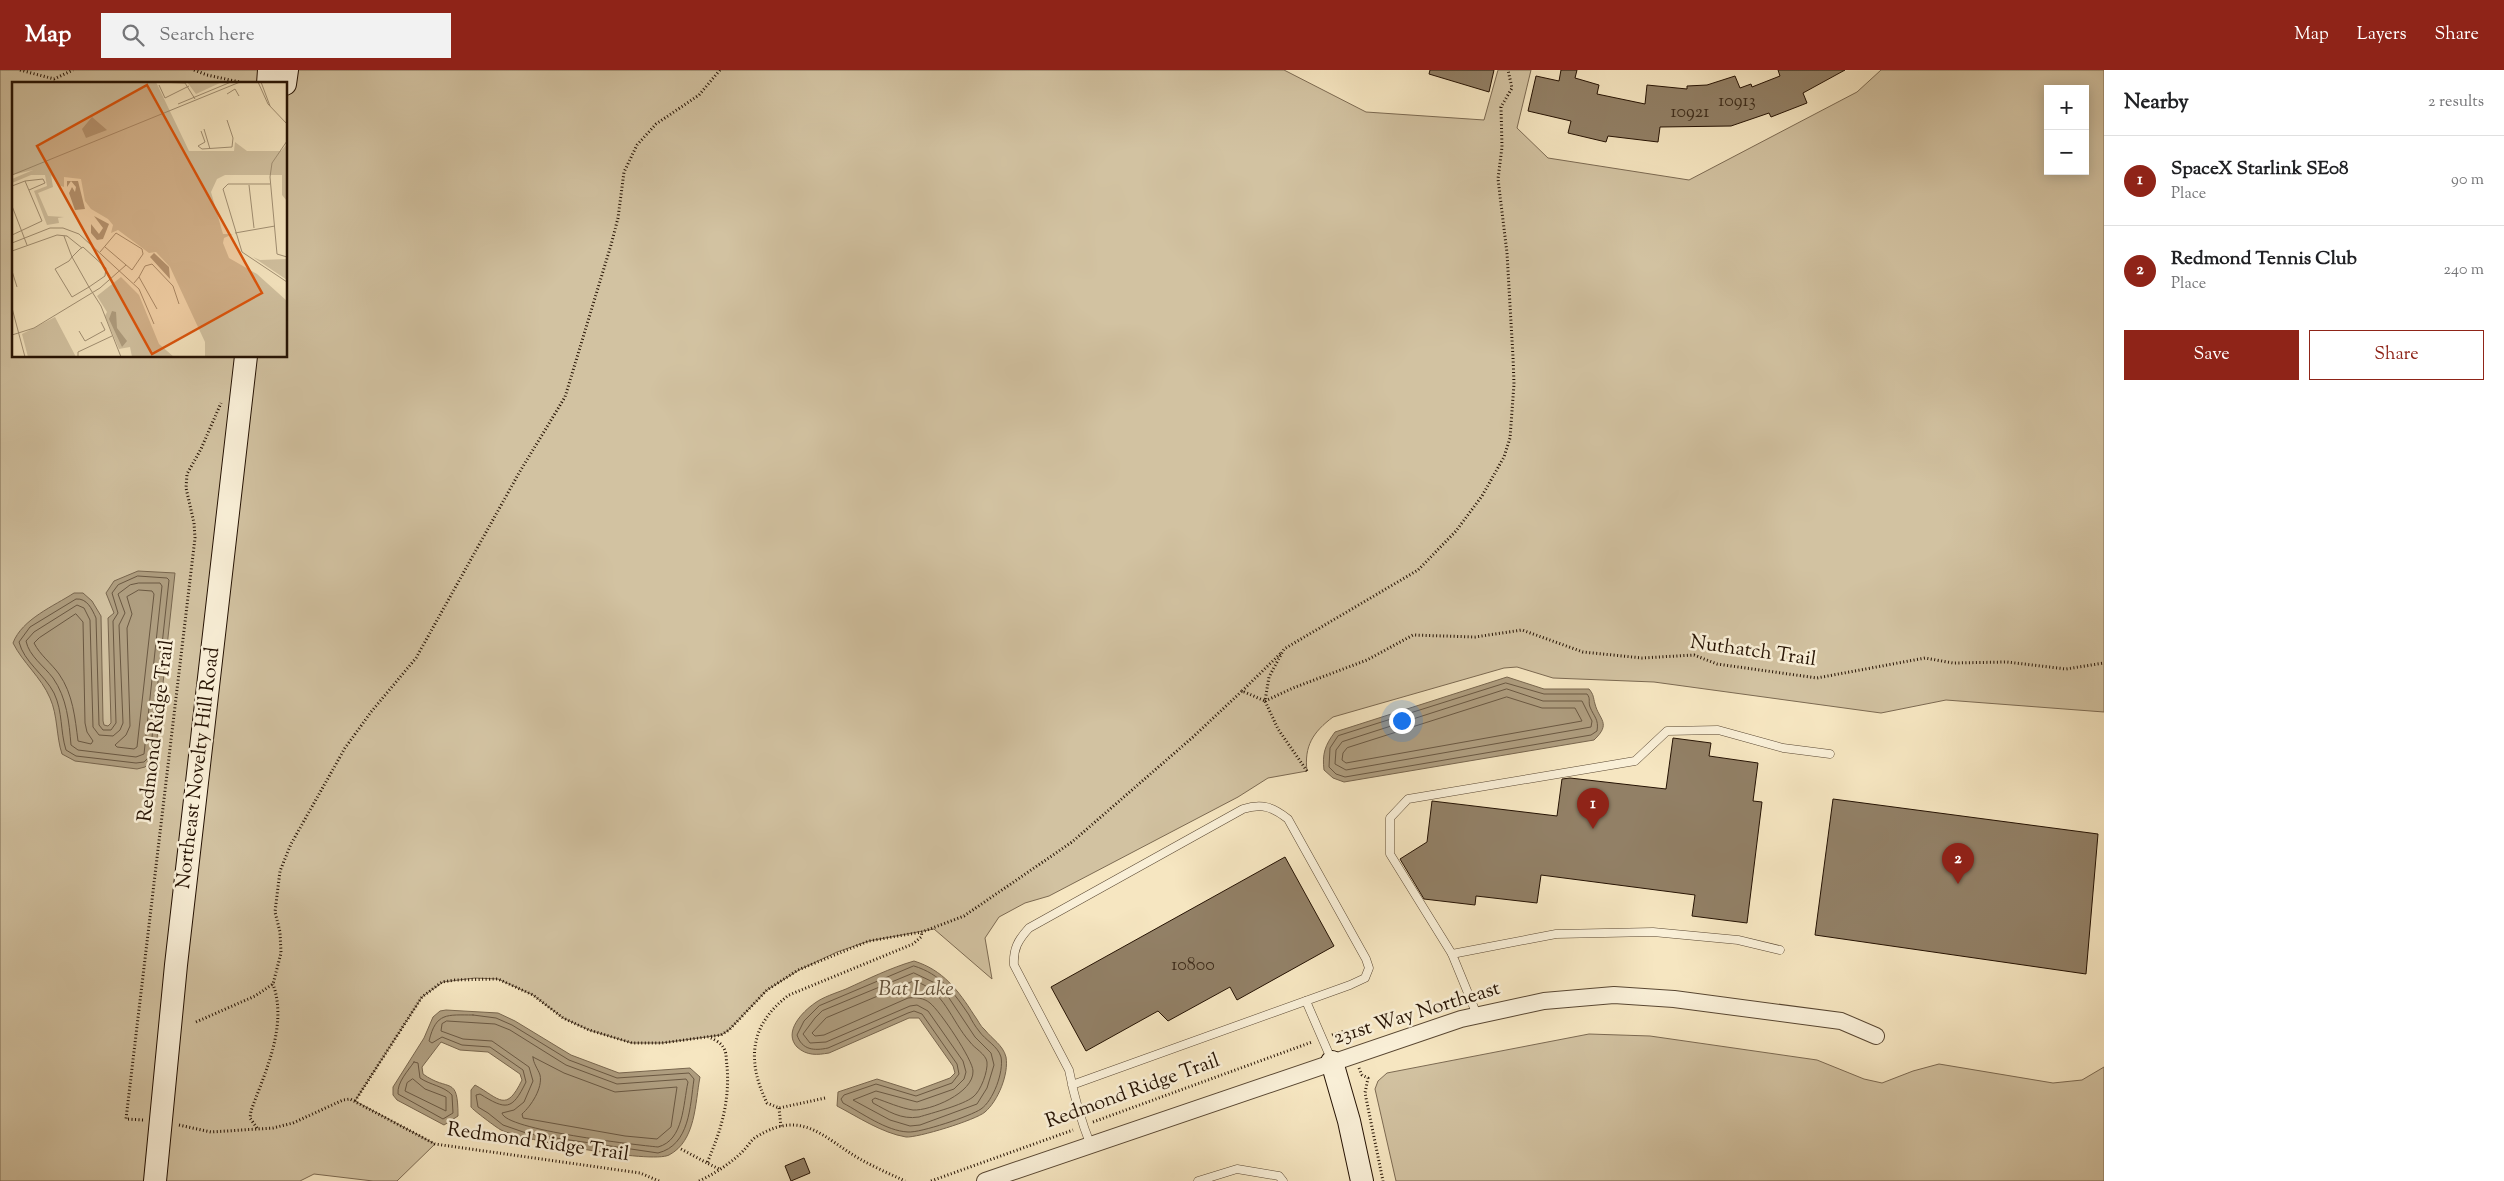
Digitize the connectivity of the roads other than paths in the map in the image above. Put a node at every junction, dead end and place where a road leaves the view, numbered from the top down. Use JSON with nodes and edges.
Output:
{"nodes":[{"id":1,"x":246,"y":358,"type":"edge"},
{"id":2,"x":1830,"y":754,"type":"dead end"},
{"id":3,"x":1780,"y":950,"type":"dead end"},
{"id":4,"x":1452,"y":954,"type":"junction"},
{"id":5,"x":1306,"y":1001,"type":"junction"},
{"id":6,"x":1477,"y":1015,"type":"junction"},
{"id":7,"x":1876,"y":1036,"type":"dead end"},
{"id":8,"x":1332,"y":1062,"type":"junction"},
{"id":9,"x":1072,"y":1085,"type":"junction"},
{"id":10,"x":1091,"y":1146,"type":"junction"},
{"id":11,"x":154,"y":1181,"type":"edge"},
{"id":12,"x":985,"y":1181,"type":"edge"},
{"id":13,"x":1198,"y":1181,"type":"edge"},
{"id":14,"x":1283,"y":1181,"type":"edge"},
{"id":15,"x":1362,"y":1181,"type":"edge"}],
"edges":[{"from":1,"to":11,"type":"main road","name":"Northeast Novelty Hill Road"},
{"from":2,"to":4,"type":"lane"},
{"from":3,"to":4,"type":"lane"},
{"from":4,"to":6,"type":"lane"},
{"from":5,"to":8,"type":"lane"},
{"from":5,"to":9,"type":"lane"},
{"from":5,"to":9,"type":"lane"},
{"from":6,"to":7,"type":"street","name":"231st Way Northeast"},
{"from":6,"to":8,"type":"street","name":"231st Way Northeast"},
{"from":8,"to":10,"type":"street","name":"231st Way Northeast"},
{"from":8,"to":15,"type":"main road"},
{"from":9,"to":10,"type":"lane"},
{"from":10,"to":12,"type":"street","name":"231st Way Northeast"},
{"from":13,"to":14,"type":"lane"}]}
